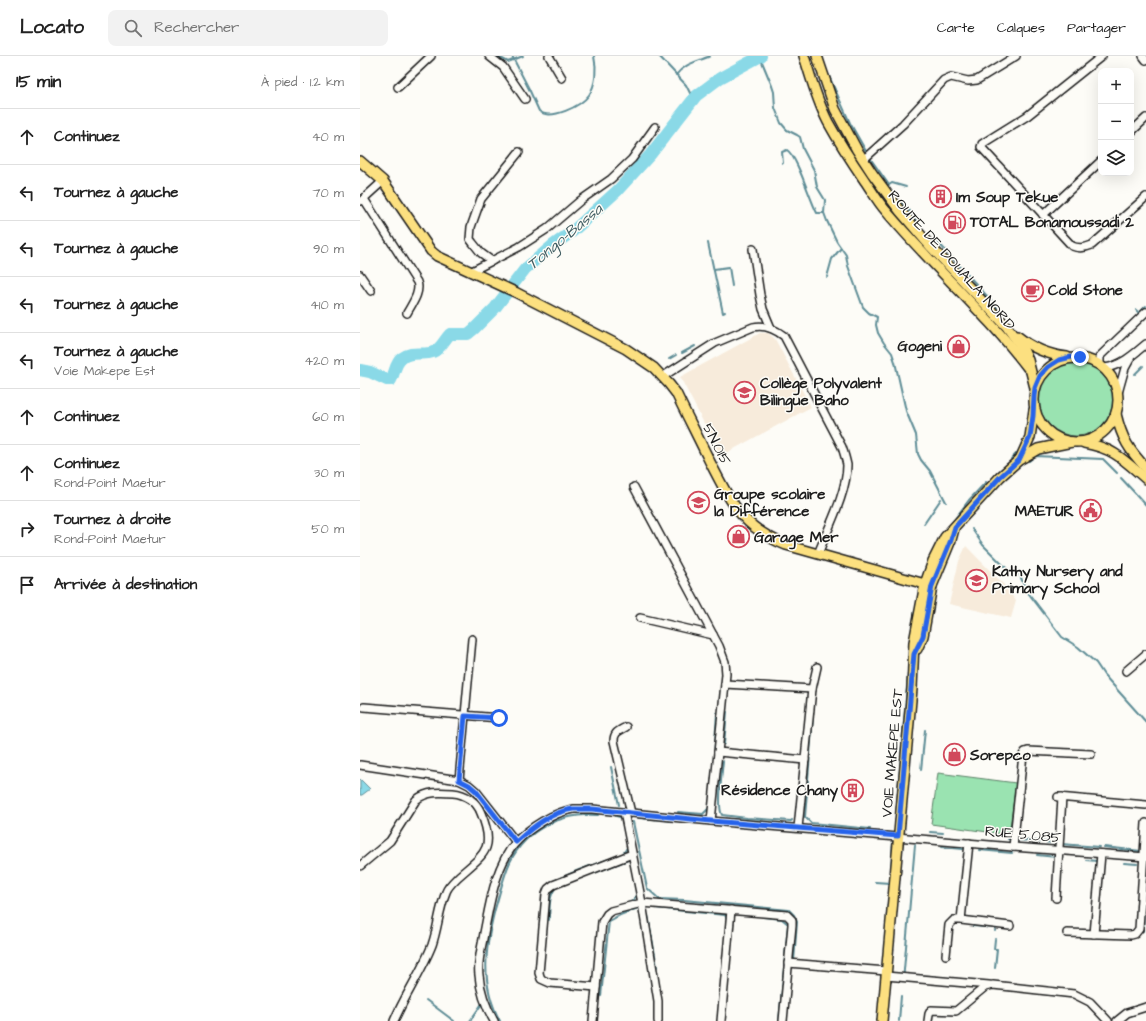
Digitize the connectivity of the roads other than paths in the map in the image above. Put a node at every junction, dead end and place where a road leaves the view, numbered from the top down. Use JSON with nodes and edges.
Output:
{"nodes":[{"id":1,"x":431,"y":56,"type":"edge"},
{"id":2,"x":489,"y":56,"type":"edge"},
{"id":3,"x":549,"y":56,"type":"edge"},
{"id":4,"x":804,"y":56,"type":"edge"},
{"id":5,"x":817,"y":56,"type":"edge"},
{"id":6,"x":1016,"y":56,"type":"edge"},
{"id":7,"x":1102,"y":56,"type":"edge"},
{"id":8,"x":1143,"y":56,"type":"edge"},
{"id":9,"x":1146,"y":60,"type":"edge"},
{"id":10,"x":562,"y":78,"type":"dead end"},
{"id":11,"x":398,"y":87,"type":"dead end"},
{"id":12,"x":525,"y":99,"type":"dead end"},
{"id":13,"x":1146,"y":118,"type":"edge"},
{"id":14,"x":655,"y":127,"type":"dead end"},
{"id":15,"x":1134,"y":129,"type":"edge"},
{"id":16,"x":519,"y":152,"type":"dead end"},
{"id":17,"x":863,"y":160,"type":"junction"},
{"id":18,"x":360,"y":161,"type":"edge"},
{"id":19,"x":1098,"y":164,"type":"edge"},
{"id":20,"x":383,"y":181,"type":"junction"},
{"id":21,"x":1146,"y":197,"type":"edge"},
{"id":22,"x":362,"y":200,"type":"edge"},
{"id":23,"x":1043,"y":215,"type":"junction"},
{"id":24,"x":753,"y":248,"type":"dead end"},
{"id":25,"x":492,"y":261,"type":"junction"},
{"id":26,"x":470,"y":272,"type":"junction"},
{"id":27,"x":360,"y":275,"type":"edge"},
{"id":28,"x":371,"y":291,"type":"dead end"},
{"id":29,"x":1146,"y":312,"type":"edge"},
{"id":30,"x":407,"y":313,"type":"dead end"},
{"id":31,"x":1007,"y":327,"type":"junction"},
{"id":32,"x":771,"y":328,"type":"junction"},
{"id":33,"x":1146,"y":344,"type":"edge"},
{"id":34,"x":1071,"y":357,"type":"junction"},
{"id":35,"x":1131,"y":358,"type":"junction"},
{"id":36,"x":1102,"y":366,"type":"junction"},
{"id":37,"x":1032,"y":373,"type":"junction"},
{"id":38,"x":662,"y":376,"type":"junction"},
{"id":39,"x":1035,"y":388,"type":"junction"},
{"id":40,"x":1118,"y":393,"type":"junction"},
{"id":41,"x":1034,"y":404,"type":"junction"},
{"id":42,"x":1116,"y":414,"type":"junction"},
{"id":43,"x":1076,"y":442,"type":"junction"},
{"id":44,"x":1019,"y":460,"type":"junction"},
{"id":45,"x":1146,"y":468,"type":"edge"},
{"id":46,"x":1146,"y":479,"type":"edge"},
{"id":47,"x":634,"y":487,"type":"dead end"},
{"id":48,"x":818,"y":554,"type":"junction"},
{"id":49,"x":928,"y":585,"type":"junction"},
{"id":50,"x":640,"y":618,"type":"dead end"},
{"id":51,"x":713,"y":635,"type":"junction"},
{"id":52,"x":472,"y":639,"type":"dead end"},
{"id":53,"x":1146,"y":654,"type":"edge"},
{"id":54,"x":817,"y":667,"type":"dead end"},
{"id":55,"x":1126,"y":671,"type":"dead end"},
{"id":56,"x":725,"y":684,"type":"junction"},
{"id":57,"x":812,"y":689,"type":"junction"},
{"id":58,"x":364,"y":707,"type":"dead end"},
{"id":59,"x":465,"y":716,"type":"junction"},
{"id":60,"x":499,"y":718,"type":"dead end"},
{"id":61,"x":626,"y":726,"type":"dead end"},
{"id":62,"x":718,"y":752,"type":"junction"},
{"id":63,"x":1091,"y":754,"type":"dead end"},
{"id":64,"x":805,"y":760,"type":"junction"},
{"id":65,"x":360,"y":765,"type":"edge"},
{"id":66,"x":459,"y":780,"type":"junction"},
{"id":67,"x":1146,"y":805,"type":"edge"},
{"id":68,"x":628,"y":813,"type":"junction"},
{"id":69,"x":711,"y":821,"type":"junction"},
{"id":70,"x":1146,"y":823,"type":"edge"},
{"id":71,"x":798,"y":828,"type":"junction"},
{"id":72,"x":898,"y":836,"type":"junction"},
{"id":73,"x":516,"y":842,"type":"junction"},
{"id":74,"x":969,"y":843,"type":"junction"},
{"id":75,"x":1013,"y":847,"type":"junction"},
{"id":76,"x":1059,"y":851,"type":"junction"},
{"id":77,"x":632,"y":854,"type":"junction"},
{"id":78,"x":1101,"y":854,"type":"junction"},
{"id":79,"x":1145,"y":857,"type":"edge"},
{"id":80,"x":360,"y":866,"type":"edge"},
{"id":81,"x":1056,"y":898,"type":"dead end"},
{"id":82,"x":642,"y":903,"type":"junction"},
{"id":83,"x":731,"y":910,"type":"junction"},
{"id":84,"x":961,"y":920,"type":"junction"},
{"id":85,"x":1010,"y":926,"type":"dead end"},
{"id":86,"x":1067,"y":933,"type":"dead end"},
{"id":87,"x":1094,"y":934,"type":"junction"},
{"id":88,"x":946,"y":955,"type":"dead end"},
{"id":89,"x":788,"y":962,"type":"junction"},
{"id":90,"x":886,"y":974,"type":"junction"},
{"id":91,"x":596,"y":986,"type":"junction"},
{"id":92,"x":989,"y":986,"type":"junction"},
{"id":93,"x":1146,"y":1007,"type":"edge"},
{"id":94,"x":394,"y":1021,"type":"edge"},
{"id":95,"x":494,"y":1021,"type":"edge"},
{"id":96,"x":593,"y":1021,"type":"edge"},
{"id":97,"x":658,"y":1021,"type":"edge"},
{"id":98,"x":721,"y":1021,"type":"edge"},
{"id":99,"x":782,"y":1021,"type":"edge"},
{"id":100,"x":882,"y":1021,"type":"edge"},
{"id":101,"x":928,"y":1021,"type":"edge"},
{"id":102,"x":1108,"y":1021,"type":"edge"},
{"id":103,"x":1117,"y":1021,"type":"edge"}],
"edges":[{"from":1,"to":11,"type":"street"},
{"from":2,"to":12,"type":"street"},
{"from":3,"to":10,"type":"street"},
{"from":4,"to":37,"type":"main road","name":"ROUTE DE DOUALA NORD"},
{"from":5,"to":17,"type":"main road","name":"ROUTE DE DOUALA NORD"},
{"from":6,"to":17,"type":"street"},
{"from":7,"to":23,"type":"street"},
{"from":8,"to":9,"type":"street"},
{"from":13,"to":15,"type":"street"},
{"from":14,"to":25,"type":"street"},
{"from":16,"to":25,"type":"street"},
{"from":17,"to":31,"type":"main road","name":"ROUTE DE DOUALA NORD"},
{"from":18,"to":20,"type":"main road","name":"5N.015"},
{"from":19,"to":23,"type":"street"},
{"from":20,"to":22,"type":"street"},
{"from":20,"to":26,"type":"main road","name":"5N.015"},
{"from":21,"to":23,"type":"street"},
{"from":22,"to":30,"type":"street"},
{"from":24,"to":32,"type":"street"},
{"from":25,"to":26,"type":"street"},
{"from":26,"to":38,"type":"main road","name":"5N.015"},
{"from":27,"to":28,"type":"street"},
{"from":29,"to":36,"type":"street"},
{"from":31,"to":34,"type":"main road"},
{"from":31,"to":37,"type":"main road"},
{"from":32,"to":38,"type":"street"},
{"from":32,"to":48,"type":"street"},
{"from":33,"to":35,"type":"street"},
{"from":34,"to":36,"type":"main road"},
{"from":34,"to":39,"type":"main road"},
{"from":35,"to":36,"type":"street"},
{"from":35,"to":40,"type":"street"},
{"from":36,"to":40,"type":"main road"},
{"from":37,"to":39,"type":"main road"},
{"from":38,"to":48,"type":"main road","name":"5N.015"},
{"from":39,"to":41,"type":"main road"},
{"from":40,"to":42,"type":"main road"},
{"from":41,"to":43,"type":"main road"},
{"from":41,"to":44,"type":"main road"},
{"from":42,"to":43,"type":"main road"},
{"from":42,"to":45,"type":"main road"},
{"from":43,"to":44,"type":"main road"},
{"from":43,"to":46,"type":"main road"},
{"from":44,"to":49,"type":"main road","name":"VOIE MAKEPE EST"},
{"from":47,"to":51,"type":"street"},
{"from":48,"to":49,"type":"main road","name":"5N.015"},
{"from":49,"to":72,"type":"main road","name":"VOIE MAKEPE EST"},
{"from":50,"to":51,"type":"street"},
{"from":51,"to":56,"type":"street"},
{"from":52,"to":59,"type":"street"},
{"from":53,"to":55,"type":"street"},
{"from":54,"to":57,"type":"street"},
{"from":56,"to":57,"type":"street"},
{"from":56,"to":62,"type":"street"},
{"from":57,"to":64,"type":"street"},
{"from":58,"to":59,"type":"street"},
{"from":59,"to":60,"type":"street"},
{"from":59,"to":66,"type":"street"},
{"from":61,"to":68,"type":"street"},
{"from":62,"to":64,"type":"street"},
{"from":62,"to":69,"type":"street"},
{"from":63,"to":75,"type":"street"},
{"from":64,"to":71,"type":"street"},
{"from":65,"to":66,"type":"street"},
{"from":66,"to":73,"type":"street"},
{"from":67,"to":76,"type":"street"},
{"from":68,"to":69,"type":"street","name":"RUE 5.085"},
{"from":68,"to":73,"type":"street","name":"RUE 5.085"},
{"from":68,"to":77,"type":"street"},
{"from":69,"to":71,"type":"street","name":"RUE 5.085"},
{"from":70,"to":79,"type":"street"},
{"from":71,"to":72,"type":"street","name":"RUE 5.085"},
{"from":72,"to":74,"type":"street","name":"RUE 5.085"},
{"from":72,"to":90,"type":"main road","name":"VOIE MAKEPE EST"},
{"from":73,"to":95,"type":"street","name":"RUE 5.085"},
{"from":74,"to":75,"type":"street","name":"RUE 5.085"},
{"from":74,"to":84,"type":"street"},
{"from":75,"to":76,"type":"street","name":"RUE 5.085"},
{"from":76,"to":78,"type":"street","name":"RUE 5.085"},
{"from":76,"to":81,"type":"street"},
{"from":77,"to":82,"type":"street"},
{"from":77,"to":91,"type":"street"},
{"from":78,"to":79,"type":"street","name":"RUE 5.085"},
{"from":78,"to":87,"type":"street"},
{"from":79,"to":87,"type":"street"},
{"from":80,"to":94,"type":"street"},
{"from":82,"to":83,"type":"street"},
{"from":82,"to":91,"type":"street"},
{"from":82,"to":97,"type":"street"},
{"from":83,"to":89,"type":"street"},
{"from":83,"to":98,"type":"street"},
{"from":84,"to":85,"type":"street"},
{"from":84,"to":88,"type":"street"},
{"from":86,"to":87,"type":"street"},
{"from":89,"to":90,"type":"street"},
{"from":89,"to":99,"type":"street"},
{"from":90,"to":92,"type":"street"},
{"from":90,"to":100,"type":"main road","name":"VOIE MAKEPE EST"},
{"from":91,"to":96,"type":"street"},
{"from":92,"to":101,"type":"street"},
{"from":92,"to":102,"type":"street"},
{"from":93,"to":103,"type":"street"}]}
